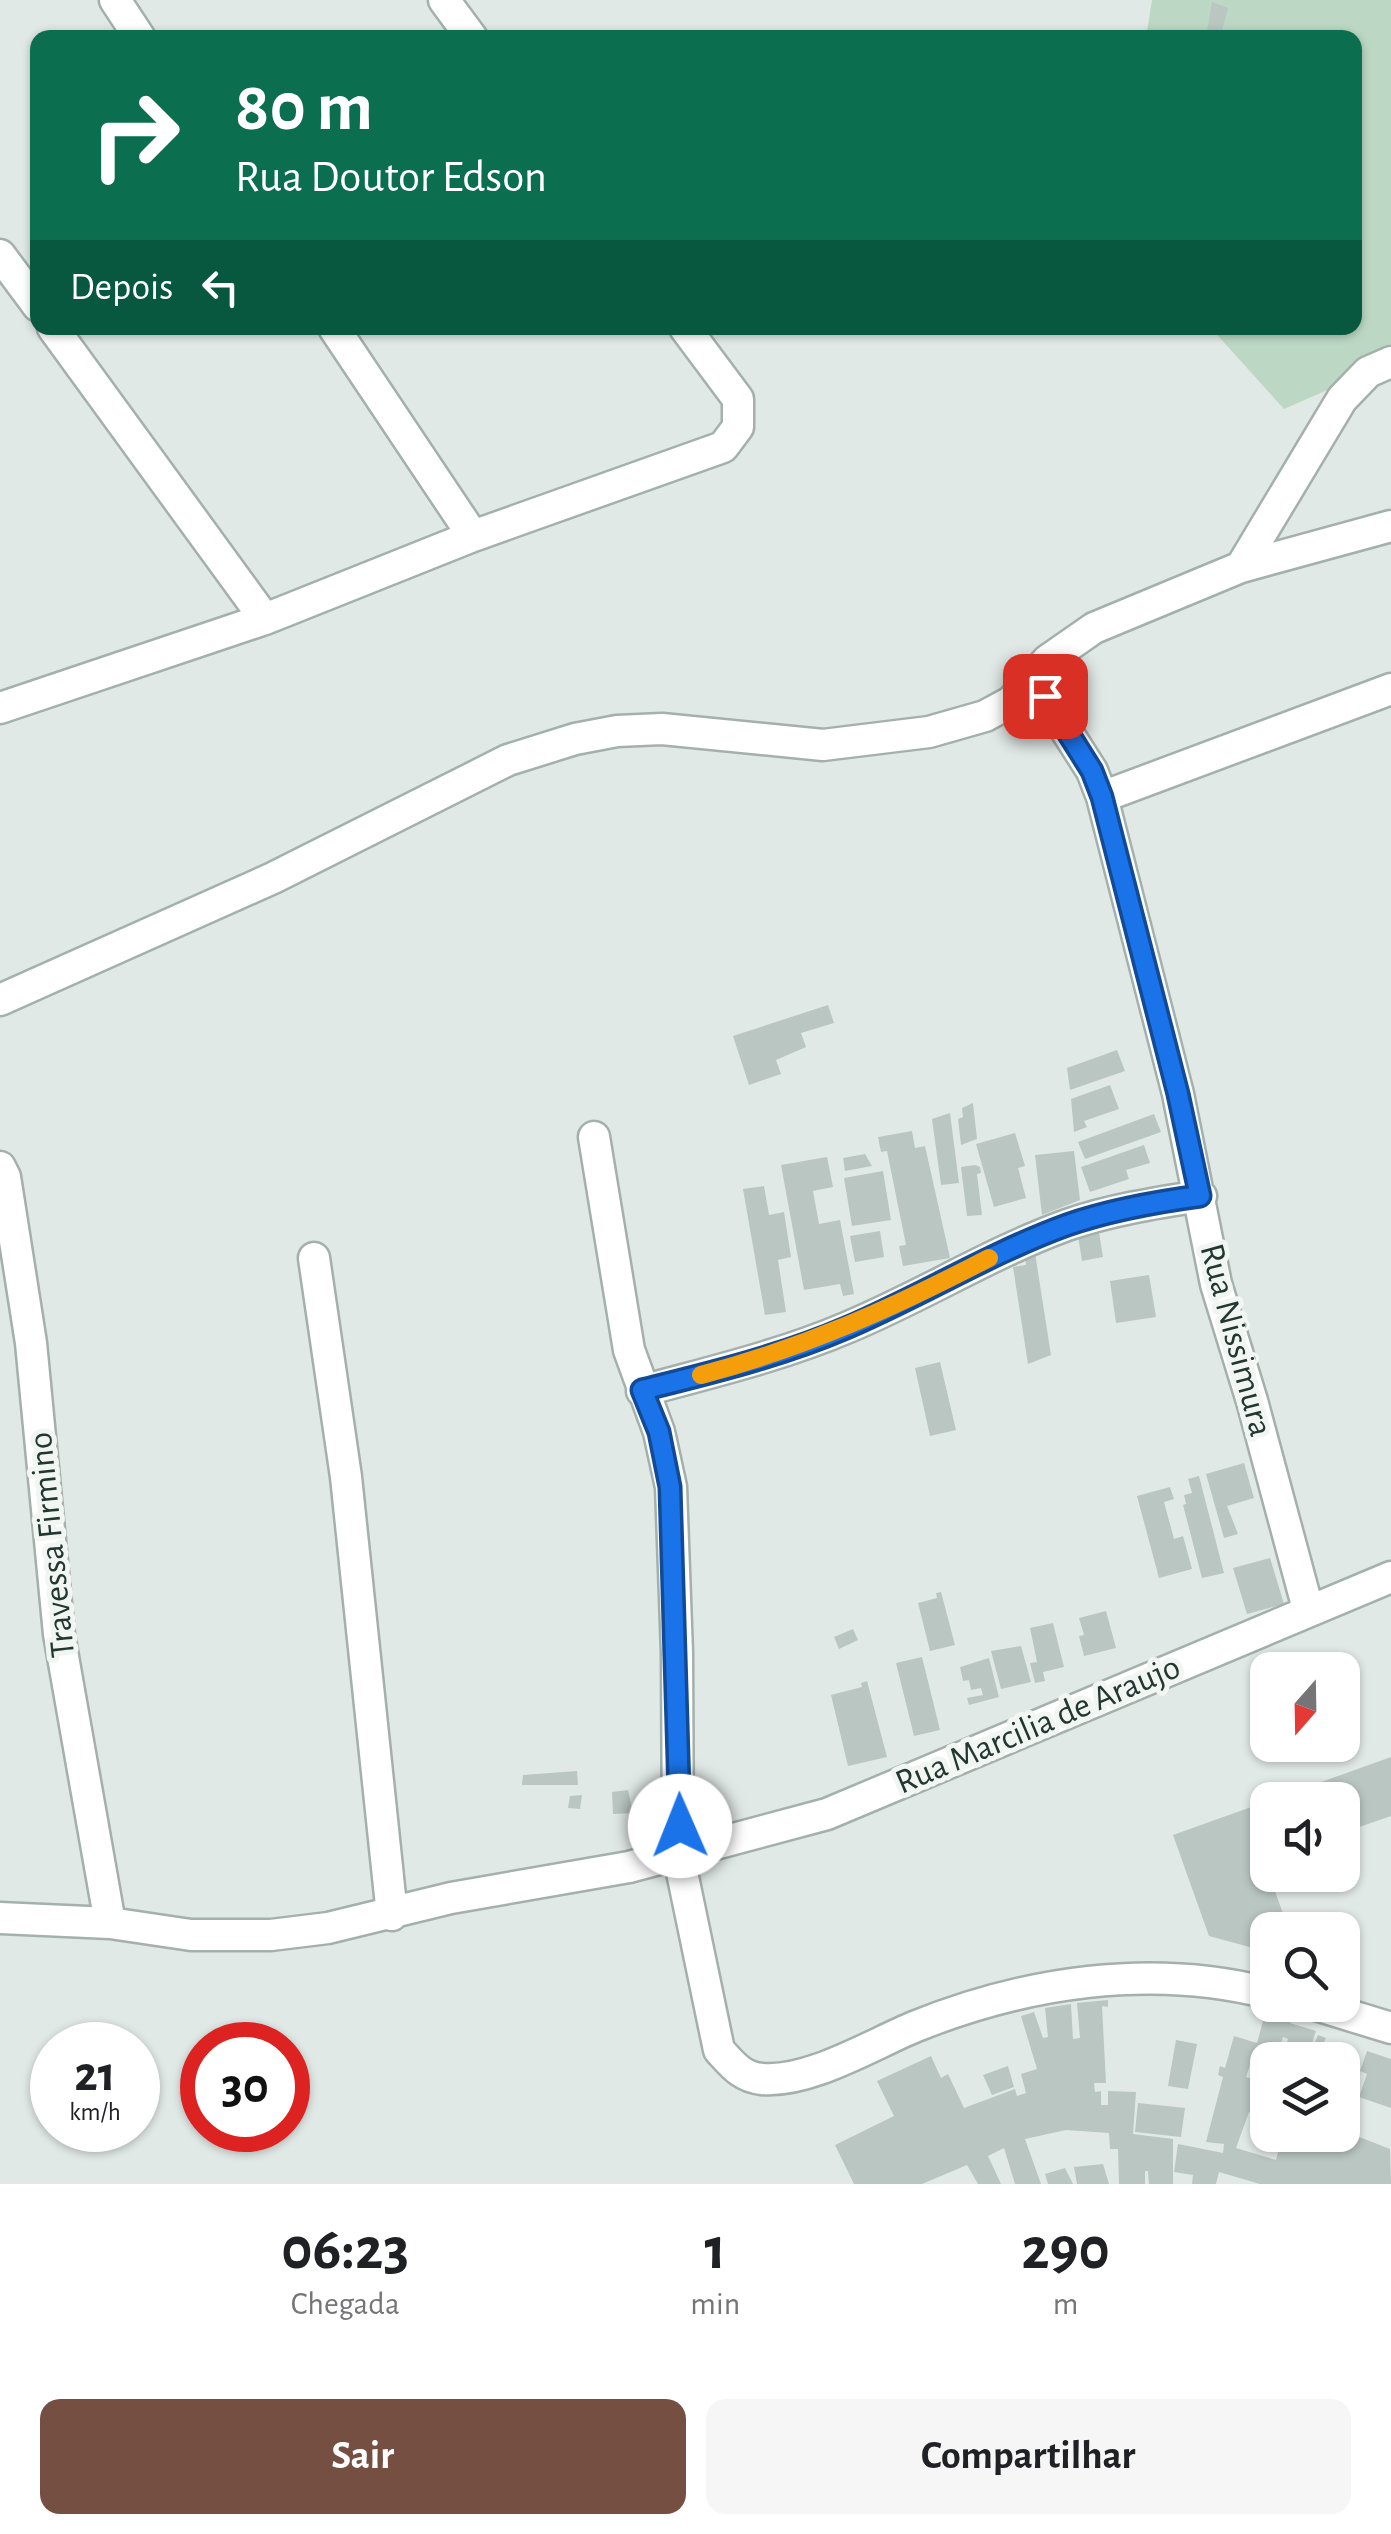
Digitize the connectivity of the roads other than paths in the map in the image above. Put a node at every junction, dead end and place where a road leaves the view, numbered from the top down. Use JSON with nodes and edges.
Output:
{"nodes":[{"id":1,"x":115,"y":0,"type":"edge"},
{"id":2,"x":444,"y":0,"type":"edge"},
{"id":3,"x":135,"y":30,"type":"edge"},
{"id":4,"x":466,"y":30,"type":"edge"},
{"id":5,"x":0,"y":255,"type":"edge"},
{"id":6,"x":30,"y":295,"type":"edge"},
{"id":7,"x":58,"y":335,"type":"edge"},
{"id":8,"x":339,"y":335,"type":"edge"},
{"id":9,"x":690,"y":335,"type":"edge"},
{"id":10,"x":1391,"y":362,"type":"edge"},
{"id":11,"x":1391,"y":526,"type":"edge"},
{"id":12,"x":473,"y":536,"type":"junction"},
{"id":13,"x":1242,"y":568,"type":"junction"},
{"id":14,"x":265,"y":619,"type":"junction"},
{"id":15,"x":1032,"y":677,"type":"junction"},
{"id":16,"x":1391,"y":689,"type":"edge"},
{"id":17,"x":0,"y":708,"type":"edge"},
{"id":18,"x":1102,"y":797,"type":"junction"},
{"id":19,"x":0,"y":1000,"type":"edge"},
{"id":20,"x":594,"y":1137,"type":"dead end"},
{"id":21,"x":0,"y":1167,"type":"edge"},
{"id":22,"x":1200,"y":1196,"type":"junction"},
{"id":23,"x":314,"y":1258,"type":"dead end"},
{"id":24,"x":642,"y":1390,"type":"junction"},
{"id":25,"x":1391,"y":1577,"type":"edge"},
{"id":26,"x":1308,"y":1609,"type":"junction"},
{"id":27,"x":678,"y":1853,"type":"junction"},
{"id":28,"x":392,"y":1915,"type":"junction"},
{"id":29,"x":0,"y":1918,"type":"edge"},
{"id":30,"x":110,"y":1923,"type":"junction"},
{"id":31,"x":1250,"y":1989,"type":"edge"},
{"id":32,"x":1360,"y":2018,"type":"edge"},
{"id":33,"x":1391,"y":2028,"type":"edge"}],
"edges":[{"from":1,"to":3,"type":"street"},
{"from":2,"to":4,"type":"street"},
{"from":5,"to":6,"type":"street"},
{"from":7,"to":14,"type":"street"},
{"from":8,"to":12,"type":"street"},
{"from":9,"to":12,"type":"street"},
{"from":10,"to":13,"type":"street"},
{"from":11,"to":13,"type":"street"},
{"from":12,"to":14,"type":"street"},
{"from":13,"to":15,"type":"street"},
{"from":14,"to":17,"type":"street"},
{"from":15,"to":18,"type":"street","name":"Rua Nissimura"},
{"from":15,"to":19,"type":"street"},
{"from":16,"to":18,"type":"street"},
{"from":18,"to":22,"type":"street","name":"Rua Nissimura"},
{"from":20,"to":24,"type":"street"},
{"from":21,"to":30,"type":"street","name":"Travessa Firmino"},
{"from":22,"to":24,"type":"street"},
{"from":22,"to":26,"type":"street","name":"Rua Nissimura"},
{"from":23,"to":28,"type":"street"},
{"from":24,"to":27,"type":"street"},
{"from":25,"to":26,"type":"street","name":"Rua Marcilia de Araujo"},
{"from":26,"to":27,"type":"street","name":"Rua Marcilia de Araujo"},
{"from":27,"to":28,"type":"street","name":"Rua Marcilia de Araujo"},
{"from":27,"to":31,"type":"street"},
{"from":28,"to":30,"type":"street","name":"Rua Marcilia de Araujo"},
{"from":29,"to":30,"type":"street","name":"Rua Marcilia de Araujo"},
{"from":32,"to":33,"type":"street"}]}
